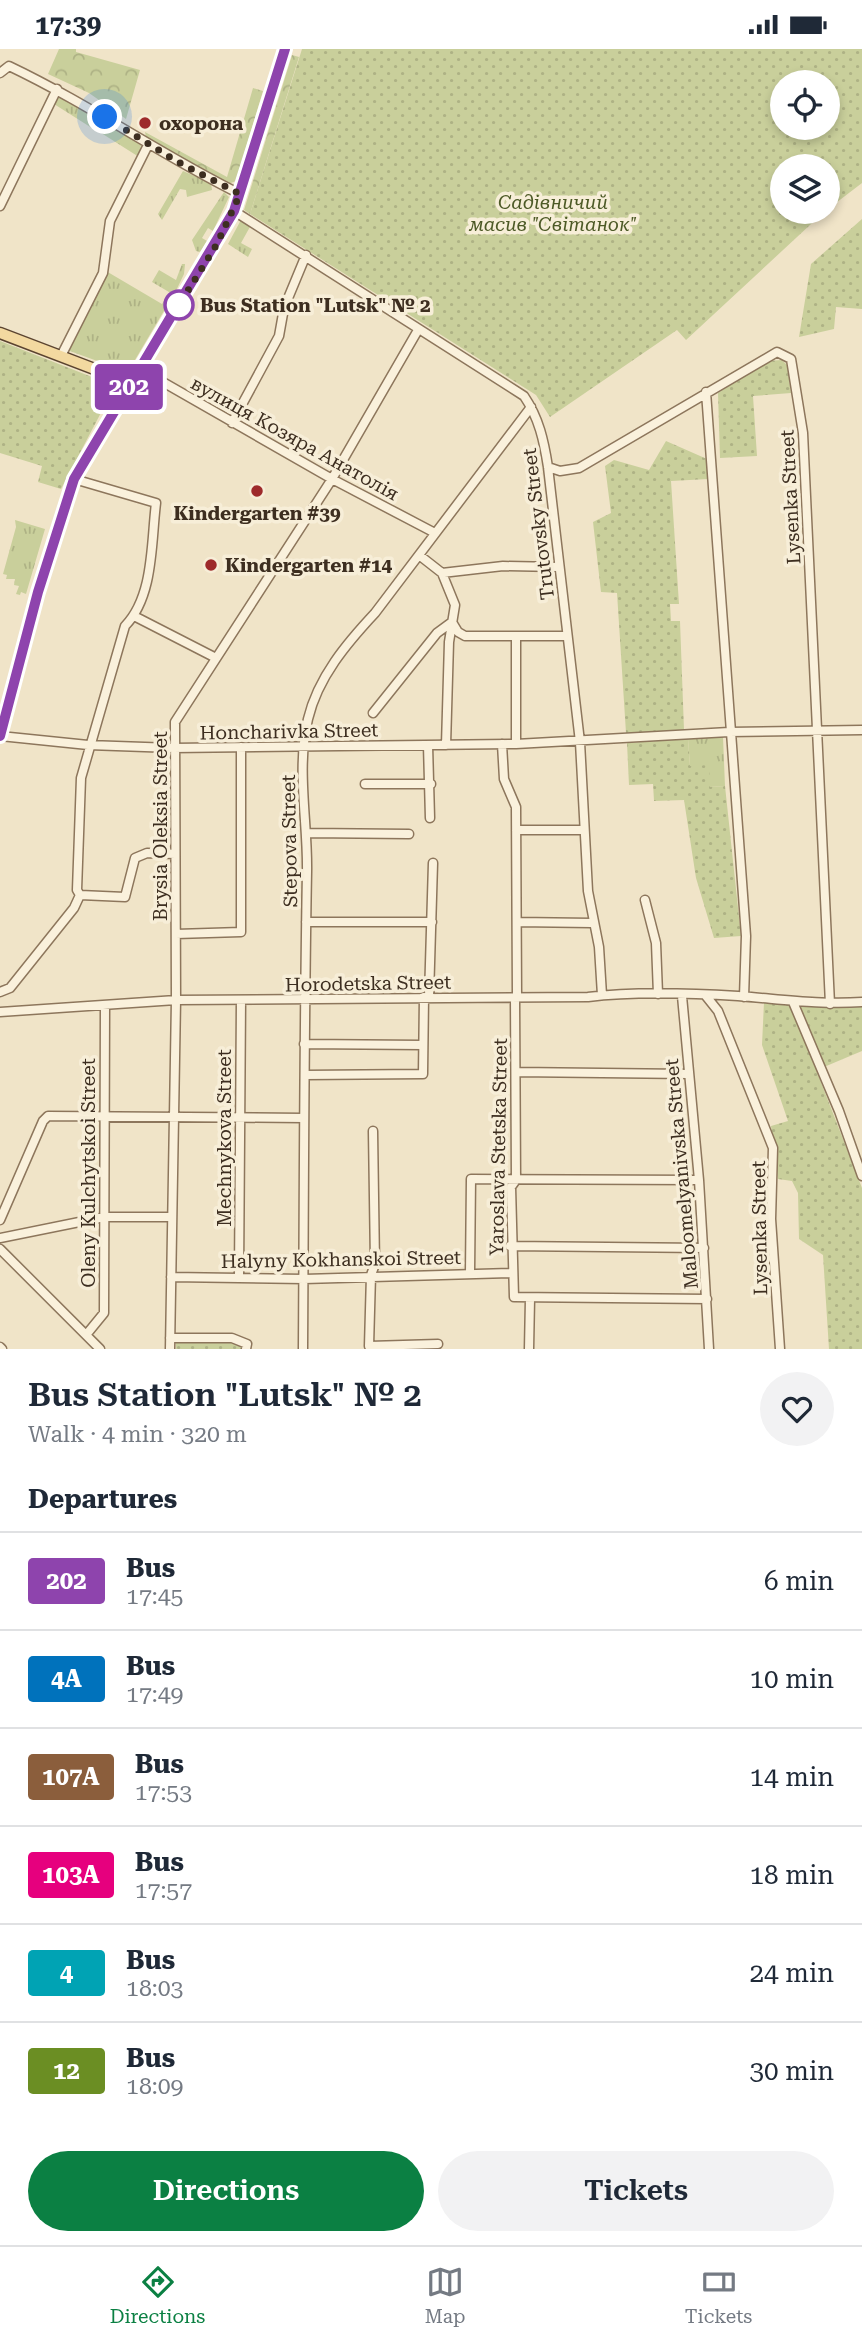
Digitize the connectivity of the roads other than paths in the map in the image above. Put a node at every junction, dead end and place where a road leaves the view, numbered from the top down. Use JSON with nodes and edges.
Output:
{"nodes":[{"id":1,"x":285,"y":49,"type":"edge"},
{"id":2,"x":0,"y":73,"type":"edge"},
{"id":3,"x":57,"y":89,"type":"junction"},
{"id":4,"x":148,"y":145,"type":"junction"},
{"id":5,"x":240,"y":194,"type":"junction"},
{"id":6,"x":0,"y":206,"type":"edge"},
{"id":7,"x":234,"y":211,"type":"junction"},
{"id":8,"x":306,"y":255,"type":"junction"},
{"id":9,"x":418,"y":330,"type":"junction"},
{"id":10,"x":0,"y":333,"type":"edge"},
{"id":11,"x":61,"y":356,"type":"junction"},
{"id":12,"x":140,"y":369,"type":"junction"},
{"id":13,"x":131,"y":383,"type":"junction"},
{"id":14,"x":706,"y":392,"type":"junction"},
{"id":15,"x":531,"y":407,"type":"junction"},
{"id":16,"x":232,"y":423,"type":"junction"},
{"id":17,"x":548,"y":467,"type":"junction"},
{"id":18,"x":74,"y":479,"type":"junction"},
{"id":19,"x":332,"y":479,"type":"junction"},
{"id":20,"x":435,"y":533,"type":"junction"},
{"id":21,"x":419,"y":555,"type":"junction"},
{"id":22,"x":558,"y":567,"type":"junction"},
{"id":23,"x":442,"y":573,"type":"junction"},
{"id":24,"x":134,"y":616,"type":"junction"},
{"id":25,"x":452,"y":622,"type":"junction"},
{"id":26,"x":516,"y":636,"type":"junction"},
{"id":27,"x":567,"y":636,"type":"junction"},
{"id":28,"x":216,"y":658,"type":"junction"},
{"id":29,"x":373,"y":713,"type":"dead end"},
{"id":30,"x":862,"y":730,"type":"edge"},
{"id":31,"x":816,"y":731,"type":"junction"},
{"id":32,"x":729,"y":732,"type":"junction"},
{"id":33,"x":0,"y":735,"type":"edge"},
{"id":34,"x":580,"y":742,"type":"junction"},
{"id":35,"x":502,"y":744,"type":"junction"},
{"id":36,"x":516,"y":744,"type":"junction"},
{"id":37,"x":88,"y":745,"type":"junction"},
{"id":38,"x":304,"y":745,"type":"junction"},
{"id":39,"x":428,"y":745,"type":"junction"},
{"id":40,"x":446,"y":745,"type":"junction"},
{"id":41,"x":241,"y":747,"type":"junction"},
{"id":42,"x":173,"y":748,"type":"junction"},
{"id":43,"x":365,"y":784,"type":"dead end"},
{"id":44,"x":431,"y":784,"type":"junction"},
{"id":45,"x":430,"y":818,"type":"dead end"},
{"id":46,"x":584,"y":829,"type":"junction"},
{"id":47,"x":516,"y":830,"type":"junction"},
{"id":48,"x":308,"y":833,"type":"junction"},
{"id":49,"x":409,"y":834,"type":"dead end"},
{"id":50,"x":175,"y":854,"type":"junction"},
{"id":51,"x":433,"y":863,"type":"dead end"},
{"id":52,"x":80,"y":895,"type":"junction"},
{"id":53,"x":645,"y":899,"type":"dead end"},
{"id":54,"x":306,"y":922,"type":"junction"},
{"id":55,"x":432,"y":922,"type":"junction"},
{"id":56,"x":517,"y":922,"type":"junction"},
{"id":57,"x":592,"y":923,"type":"junction"},
{"id":58,"x":176,"y":934,"type":"junction"},
{"id":59,"x":0,"y":992,"type":"edge"},
{"id":60,"x":657,"y":994,"type":"junction"},
{"id":61,"x":602,"y":995,"type":"junction"},
{"id":62,"x":682,"y":996,"type":"junction"},
{"id":63,"x":706,"y":996,"type":"junction"},
{"id":64,"x":740,"y":996,"type":"junction"},
{"id":65,"x":426,"y":997,"type":"junction"},
{"id":66,"x":516,"y":997,"type":"junction"},
{"id":67,"x":176,"y":1000,"type":"junction"},
{"id":68,"x":241,"y":1000,"type":"junction"},
{"id":69,"x":303,"y":1000,"type":"junction"},
{"id":70,"x":793,"y":1002,"type":"junction"},
{"id":71,"x":862,"y":1002,"type":"edge"},
{"id":72,"x":830,"y":1004,"type":"junction"},
{"id":73,"x":105,"y":1006,"type":"junction"},
{"id":74,"x":0,"y":1012,"type":"edge"},
{"id":75,"x":304,"y":1044,"type":"junction"},
{"id":76,"x":423,"y":1045,"type":"junction"},
{"id":77,"x":517,"y":1072,"type":"junction"},
{"id":78,"x":688,"y":1074,"type":"junction"},
{"id":79,"x":305,"y":1075,"type":"junction"},
{"id":80,"x":105,"y":1115,"type":"junction"},
{"id":81,"x":173,"y":1115,"type":"junction"},
{"id":82,"x":240,"y":1118,"type":"junction"},
{"id":83,"x":304,"y":1118,"type":"junction"},
{"id":84,"x":373,"y":1131,"type":"dead end"},
{"id":85,"x":862,"y":1176,"type":"edge"},
{"id":86,"x":699,"y":1179,"type":"junction"},
{"id":87,"x":516,"y":1181,"type":"junction"},
{"id":88,"x":104,"y":1217,"type":"junction"},
{"id":89,"x":172,"y":1217,"type":"junction"},
{"id":90,"x":0,"y":1220,"type":"edge"},
{"id":91,"x":0,"y":1238,"type":"edge"},
{"id":92,"x":510,"y":1245,"type":"junction"},
{"id":93,"x":704,"y":1248,"type":"junction"},
{"id":94,"x":0,"y":1249,"type":"edge"},
{"id":95,"x":470,"y":1273,"type":"junction"},
{"id":96,"x":512,"y":1273,"type":"junction"},
{"id":97,"x":371,"y":1275,"type":"junction"},
{"id":98,"x":171,"y":1277,"type":"junction"},
{"id":99,"x":239,"y":1277,"type":"junction"},
{"id":100,"x":303,"y":1279,"type":"junction"},
{"id":101,"x":530,"y":1299,"type":"junction"},
{"id":102,"x":707,"y":1299,"type":"junction"},
{"id":103,"x":86,"y":1335,"type":"junction"},
{"id":104,"x":170,"y":1338,"type":"junction"},
{"id":105,"x":438,"y":1344,"type":"dead end"},
{"id":106,"x":100,"y":1349,"type":"edge"},
{"id":107,"x":170,"y":1349,"type":"edge"},
{"id":108,"x":246,"y":1349,"type":"edge"},
{"id":109,"x":303,"y":1349,"type":"edge"},
{"id":110,"x":529,"y":1349,"type":"edge"},
{"id":111,"x":709,"y":1349,"type":"edge"},
{"id":112,"x":780,"y":1349,"type":"edge"}],
"edges":[{"from":1,"to":5,"type":"main road"},
{"from":2,"to":3,"type":"street"},
{"from":3,"to":4,"type":"street"},
{"from":3,"to":6,"type":"street"},
{"from":4,"to":5,"type":"street"},
{"from":4,"to":11,"type":"street"},
{"from":5,"to":7,"type":"main road"},
{"from":7,"to":8,"type":"street","name":"Trutovsky Street"},
{"from":7,"to":12,"type":"main road"},
{"from":8,"to":9,"type":"street","name":"Trutovsky Street"},
{"from":8,"to":16,"type":"street"},
{"from":9,"to":15,"type":"street","name":"Trutovsky Street"},
{"from":9,"to":19,"type":"street","name":"Brysia Oleksia Street"},
{"from":10,"to":11,"type":"main road"},
{"from":11,"to":13,"type":"main road"},
{"from":12,"to":13,"type":"main road"},
{"from":12,"to":16,"type":"street","name":"вулиця Козяра Анатолія"},
{"from":13,"to":18,"type":"main road"},
{"from":14,"to":17,"type":"street","name":"Lysenka Street"},
{"from":14,"to":31,"type":"street","name":"Lysenka Street"},
{"from":14,"to":32,"type":"street"},
{"from":15,"to":17,"type":"street","name":"Trutovsky Street"},
{"from":15,"to":20,"type":"street","name":"Stepova Street"},
{"from":16,"to":19,"type":"street","name":"вулиця Козяра Анатолія"},
{"from":17,"to":22,"type":"street","name":"Trutovsky Street"},
{"from":18,"to":24,"type":"street"},
{"from":18,"to":33,"type":"main road"},
{"from":19,"to":20,"type":"street","name":"вулиця Козяра Анатолія"},
{"from":19,"to":28,"type":"street","name":"Brysia Oleksia Street"},
{"from":20,"to":21,"type":"street","name":"Stepova Street"},
{"from":21,"to":23,"type":"street"},
{"from":21,"to":38,"type":"street","name":"Stepova Street"},
{"from":22,"to":23,"type":"street"},
{"from":22,"to":27,"type":"street","name":"Trutovsky Street"},
{"from":23,"to":25,"type":"street"},
{"from":24,"to":28,"type":"street"},
{"from":24,"to":37,"type":"street"},
{"from":25,"to":26,"type":"street"},
{"from":25,"to":29,"type":"street"},
{"from":25,"to":40,"type":"street"},
{"from":26,"to":27,"type":"street"},
{"from":26,"to":36,"type":"street"},
{"from":27,"to":34,"type":"street","name":"Trutovsky Street"},
{"from":28,"to":42,"type":"street","name":"Brysia Oleksia Street"},
{"from":30,"to":31,"type":"street"},
{"from":31,"to":32,"type":"street"},
{"from":31,"to":72,"type":"street","name":"Lysenka Street"},
{"from":32,"to":34,"type":"street"},
{"from":32,"to":64,"type":"street"},
{"from":33,"to":37,"type":"street","name":"Honcharivka Street"},
{"from":34,"to":36,"type":"street","name":"Honcharivka Street"},
{"from":34,"to":46,"type":"street","name":"Trutovsky Street"},
{"from":35,"to":36,"type":"street","name":"Honcharivka Street"},
{"from":35,"to":40,"type":"street","name":"Honcharivka Street"},
{"from":35,"to":47,"type":"street","name":"Yaroslava Stetska Street"},
{"from":37,"to":42,"type":"street","name":"Honcharivka Street"},
{"from":37,"to":52,"type":"street"},
{"from":38,"to":39,"type":"street","name":"Honcharivka Street"},
{"from":38,"to":41,"type":"street","name":"Honcharivka Street"},
{"from":38,"to":48,"type":"street","name":"Stepova Street"},
{"from":39,"to":40,"type":"street","name":"Honcharivka Street"},
{"from":39,"to":44,"type":"street"},
{"from":41,"to":42,"type":"street","name":"Honcharivka Street"},
{"from":41,"to":58,"type":"street"},
{"from":42,"to":50,"type":"street","name":"Brysia Oleksia Street"},
{"from":43,"to":44,"type":"street"},
{"from":44,"to":45,"type":"street"},
{"from":46,"to":47,"type":"street"},
{"from":46,"to":57,"type":"street","name":"Trutovsky Street"},
{"from":47,"to":56,"type":"street","name":"Yaroslava Stetska Street"},
{"from":48,"to":49,"type":"street"},
{"from":48,"to":54,"type":"street","name":"Stepova Street"},
{"from":50,"to":52,"type":"street"},
{"from":50,"to":58,"type":"street","name":"Brysia Oleksia Street"},
{"from":51,"to":55,"type":"street"},
{"from":52,"to":59,"type":"street"},
{"from":53,"to":60,"type":"street"},
{"from":54,"to":55,"type":"street"},
{"from":54,"to":69,"type":"street","name":"Stepova Street"},
{"from":55,"to":65,"type":"street"},
{"from":56,"to":57,"type":"street"},
{"from":56,"to":66,"type":"street","name":"Yaroslava Stetska Street"},
{"from":57,"to":61,"type":"street","name":"Trutovsky Street"},
{"from":58,"to":67,"type":"street","name":"Brysia Oleksia Street"},
{"from":60,"to":61,"type":"street","name":"Horodetska Street"},
{"from":60,"to":62,"type":"street","name":"Horodetska Street"},
{"from":61,"to":66,"type":"street","name":"Horodetska Street"},
{"from":62,"to":63,"type":"street","name":"Horodetska Street"},
{"from":62,"to":78,"type":"street","name":"Maloomelyanivska Street"},
{"from":63,"to":64,"type":"street","name":"Horodetska Street"},
{"from":63,"to":112,"type":"street","name":"Lysenka Street"},
{"from":64,"to":70,"type":"street","name":"Horodetska Street"},
{"from":65,"to":66,"type":"street","name":"Horodetska Street"},
{"from":65,"to":69,"type":"street","name":"Horodetska Street"},
{"from":65,"to":76,"type":"street"},
{"from":66,"to":77,"type":"street","name":"Yaroslava Stetska Street"},
{"from":67,"to":68,"type":"street","name":"Horodetska Street"},
{"from":67,"to":73,"type":"street","name":"Horodetska Street"},
{"from":67,"to":81,"type":"street","name":"Brysia Oleksia Street"},
{"from":68,"to":69,"type":"street","name":"Horodetska Street"},
{"from":68,"to":82,"type":"street","name":"Mechnykova Street"},
{"from":69,"to":75,"type":"street","name":"Stepova Street"},
{"from":70,"to":72,"type":"street","name":"Horodetska Street"},
{"from":70,"to":85,"type":"street"},
{"from":71,"to":72,"type":"street","name":"Horodetska Street"},
{"from":73,"to":74,"type":"street","name":"Horodetska Street"},
{"from":73,"to":80,"type":"street","name":"Oleny Kulchytskoi Street"},
{"from":75,"to":76,"type":"street"},
{"from":75,"to":79,"type":"street","name":"Stepova Street"},
{"from":76,"to":79,"type":"street"},
{"from":77,"to":78,"type":"street"},
{"from":77,"to":87,"type":"street","name":"Yaroslava Stetska Street"},
{"from":78,"to":86,"type":"street","name":"Maloomelyanivska Street"},
{"from":79,"to":83,"type":"street","name":"Stepova Street"},
{"from":80,"to":81,"type":"street"},
{"from":80,"to":88,"type":"street","name":"Oleny Kulchytskoi Street"},
{"from":80,"to":90,"type":"street"},
{"from":81,"to":82,"type":"street"},
{"from":81,"to":89,"type":"street","name":"Brysia Oleksia Street"},
{"from":82,"to":83,"type":"street"},
{"from":82,"to":99,"type":"street","name":"Mechnykova Street"},
{"from":83,"to":100,"type":"street","name":"Stepova Street"},
{"from":84,"to":97,"type":"street"},
{"from":86,"to":87,"type":"street"},
{"from":86,"to":93,"type":"street","name":"Maloomelyanivska Street"},
{"from":87,"to":92,"type":"street","name":"Yaroslava Stetska Street"},
{"from":87,"to":95,"type":"street"},
{"from":88,"to":89,"type":"street"},
{"from":88,"to":91,"type":"street"},
{"from":88,"to":103,"type":"street","name":"Oleny Kulchytskoi Street"},
{"from":89,"to":98,"type":"street","name":"Brysia Oleksia Street"},
{"from":92,"to":93,"type":"street"},
{"from":92,"to":96,"type":"street","name":"Yaroslava Stetska Street"},
{"from":93,"to":102,"type":"street","name":"Maloomelyanivska Street"},
{"from":94,"to":103,"type":"street"},
{"from":95,"to":96,"type":"street","name":"Halyny Kokhanskoi Street"},
{"from":95,"to":97,"type":"street","name":"Halyny Kokhanskoi Street"},
{"from":96,"to":101,"type":"street","name":"Yaroslava Stetska Street"},
{"from":97,"to":100,"type":"street","name":"Halyny Kokhanskoi Street"},
{"from":97,"to":105,"type":"street"},
{"from":98,"to":99,"type":"street","name":"Halyny Kokhanskoi Street"},
{"from":98,"to":104,"type":"street","name":"Brysia Oleksia Street"},
{"from":99,"to":100,"type":"street","name":"Halyny Kokhanskoi Street"},
{"from":100,"to":109,"type":"street","name":"Stepova Street"},
{"from":101,"to":102,"type":"street"},
{"from":101,"to":110,"type":"street"},
{"from":102,"to":111,"type":"street","name":"Maloomelyanivska Street"},
{"from":103,"to":106,"type":"street"},
{"from":104,"to":107,"type":"street","name":"Brysia Oleksia Street"},
{"from":104,"to":108,"type":"street"}]}
